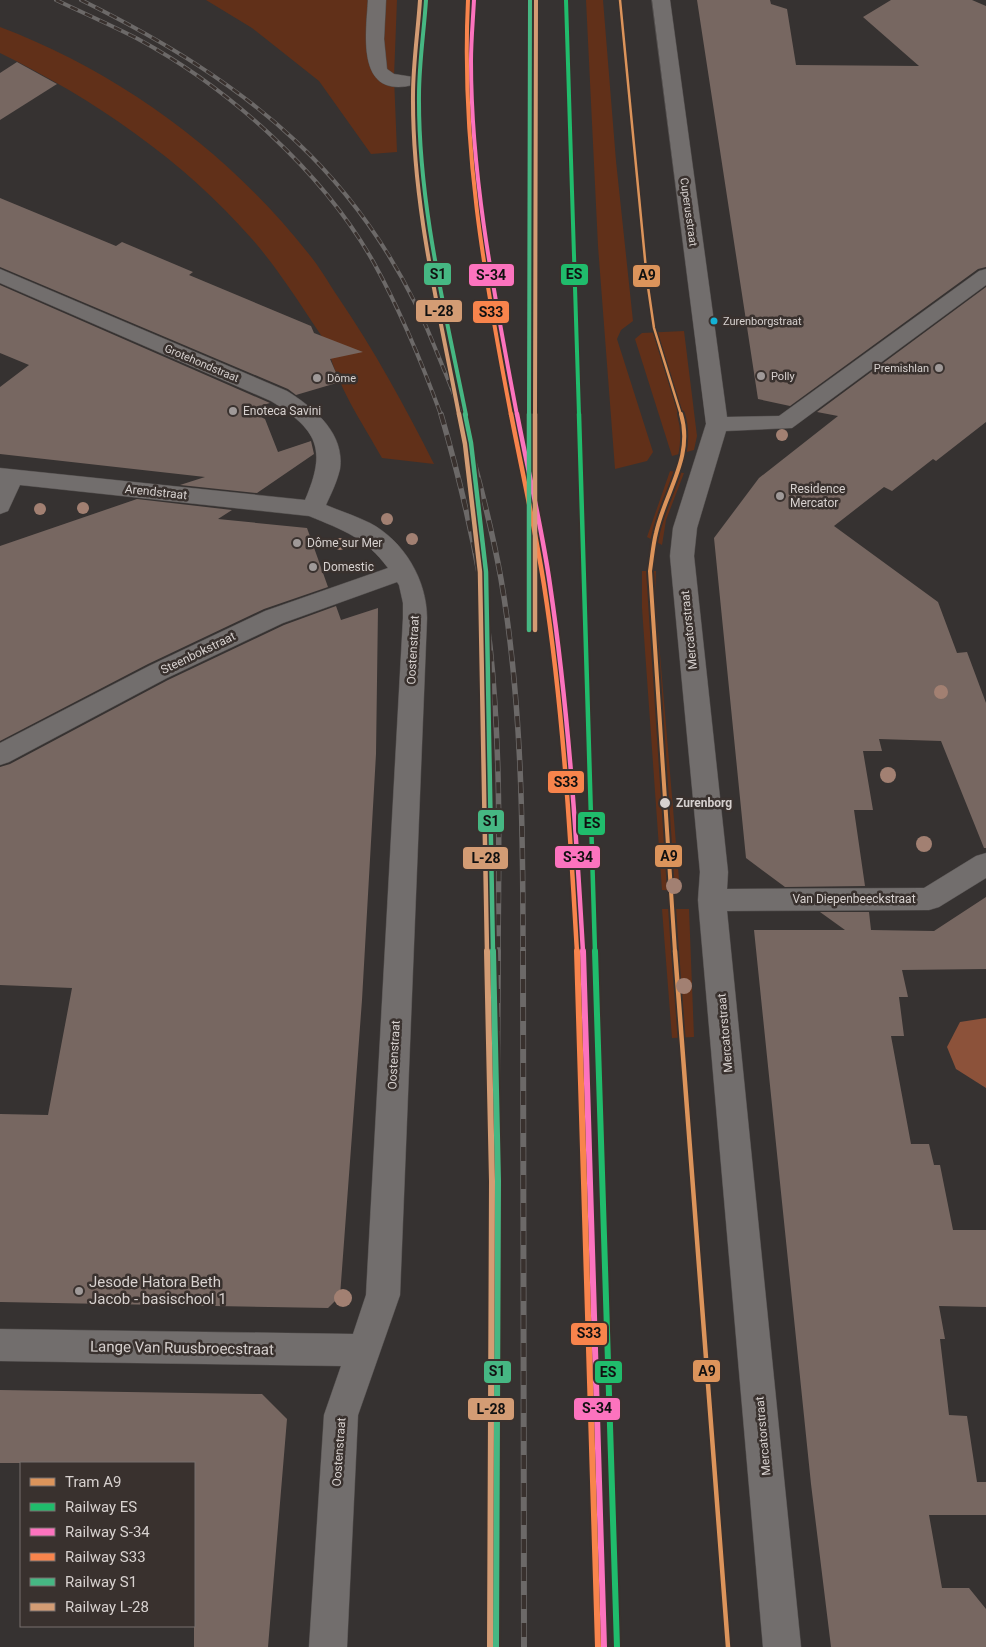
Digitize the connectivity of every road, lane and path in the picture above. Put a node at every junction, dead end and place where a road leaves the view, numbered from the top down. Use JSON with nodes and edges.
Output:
{"nodes":[{"id":1,"x":377,"y":0,"type":"edge"},
{"id":2,"x":661,"y":0,"type":"edge"},
{"id":3,"x":407,"y":81,"type":"dead end"},
{"id":4,"x":0,"y":275,"type":"edge"},
{"id":5,"x":986,"y":275,"type":"edge"},
{"id":6,"x":717,"y":424,"type":"junction"},
{"id":7,"x":6,"y":476,"type":"edge"},
{"id":8,"x":0,"y":506,"type":"edge"},
{"id":9,"x":312,"y":509,"type":"junction"},
{"id":10,"x":404,"y":571,"type":"junction"},
{"id":11,"x":0,"y":755,"type":"edge"},
{"id":12,"x":986,"y":864,"type":"edge"},
{"id":13,"x":712,"y":900,"type":"junction"},
{"id":14,"x":0,"y":1345,"type":"edge"},
{"id":15,"x":364,"y":1350,"type":"junction"},
{"id":16,"x":328,"y":1647,"type":"edge"},
{"id":17,"x":782,"y":1647,"type":"edge"}],
"edges":[{"from":1,"to":3,"type":"street"},
{"from":2,"to":6,"type":"street","name":"Cuperusstraat"},
{"from":4,"to":9,"type":"street","name":"Grotehondstraat"},
{"from":5,"to":6,"type":"street"},
{"from":6,"to":13,"type":"street","name":"Mercatorstraat"},
{"from":7,"to":8,"type":"street"},
{"from":7,"to":9,"type":"street","name":"Arendstraat"},
{"from":9,"to":10,"type":"street","name":"Oostenstraat"},
{"from":10,"to":11,"type":"street","name":"Steenbokstraat"},
{"from":10,"to":15,"type":"street","name":"Oostenstraat"},
{"from":12,"to":13,"type":"street","name":"Van Diepenbeeckstraat"},
{"from":13,"to":17,"type":"street","name":"Mercatorstraat"},
{"from":14,"to":15,"type":"street","name":"Lange Van Ruusbroecstraat"},
{"from":15,"to":16,"type":"street","name":"Oostenstraat"}]}
